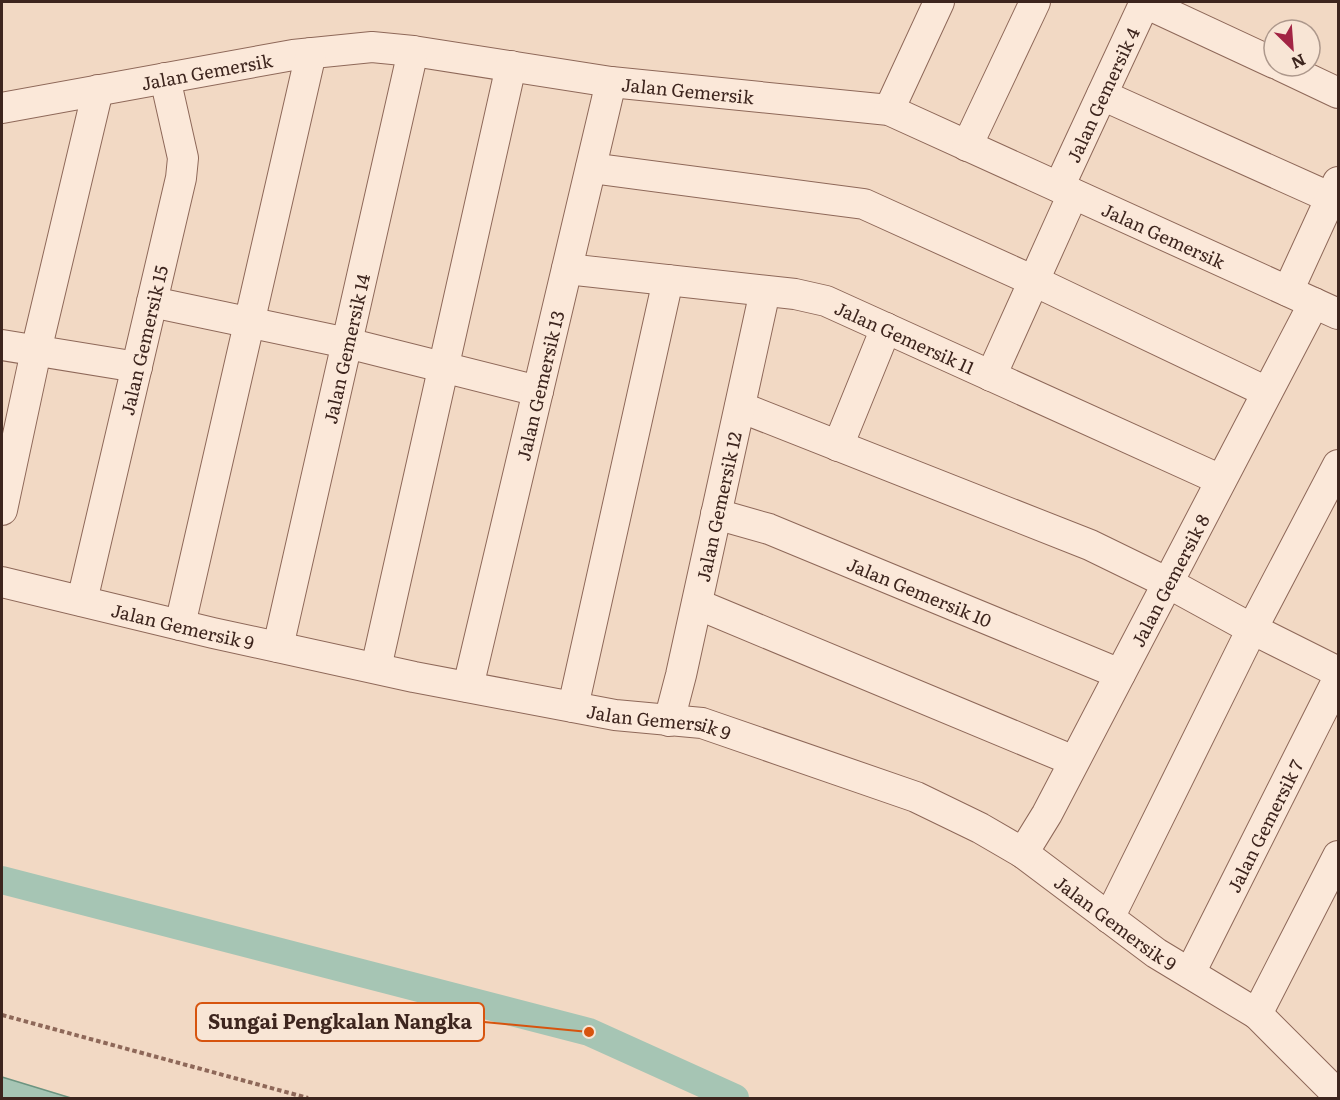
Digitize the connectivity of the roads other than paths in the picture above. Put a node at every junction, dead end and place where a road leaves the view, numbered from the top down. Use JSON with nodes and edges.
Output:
{"nodes":[{"id":1,"x":939,"y":2,"type":"edge"},
{"id":2,"x":1035,"y":2,"type":"edge"},
{"id":3,"x":1145,"y":2,"type":"edge"},
{"id":4,"x":413,"y":51,"type":"junction"},
{"id":5,"x":311,"y":53,"type":"junction"},
{"id":6,"x":1262,"y":57,"type":"edge"},
{"id":7,"x":511,"y":66,"type":"junction"},
{"id":8,"x":165,"y":78,"type":"junction"},
{"id":9,"x":1306,"y":78,"type":"edge"},
{"id":10,"x":611,"y":82,"type":"junction"},
{"id":11,"x":98,"y":90,"type":"junction"},
{"id":12,"x":1338,"y":93,"type":"edge"},
{"id":13,"x":1102,"y":95,"type":"junction"},
{"id":14,"x":2,"y":108,"type":"edge"},
{"id":15,"x":889,"y":110,"type":"junction"},
{"id":16,"x":967,"y":146,"type":"junction"},
{"id":17,"x":591,"y":168,"type":"junction"},
{"id":18,"x":1066,"y":191,"type":"junction"},
{"id":19,"x":1336,"y":194,"type":"edge"},
{"id":20,"x":567,"y":269,"type":"junction"},
{"id":21,"x":668,"y":280,"type":"junction"},
{"id":22,"x":1034,"y":281,"type":"junction"},
{"id":23,"x":765,"y":291,"type":"junction"},
{"id":24,"x":152,"y":302,"type":"junction"},
{"id":25,"x":1313,"y":303,"type":"edge"},
{"id":26,"x":249,"y":322,"type":"junction"},
{"id":27,"x":886,"y":328,"type":"junction"},
{"id":28,"x":347,"y":343,"type":"junction"},
{"id":29,"x":2,"y":345,"type":"edge"},
{"id":30,"x":36,"y":351,"type":"junction"},
{"id":31,"x":137,"y":367,"type":"junction"},
{"id":32,"x":443,"y":367,"type":"junction"},
{"id":33,"x":991,"y":376,"type":"junction"},
{"id":34,"x":538,"y":391,"type":"junction"},
{"id":35,"x":1268,"y":392,"type":"junction"},
{"id":36,"x":740,"y":407,"type":"junction"},
{"id":37,"x":838,"y":446,"type":"junction"},
{"id":38,"x":1338,"y":465,"type":"edge"},
{"id":39,"x":1221,"y":480,"type":"junction"},
{"id":40,"x":2,"y":510,"type":"edge"},
{"id":41,"x":716,"y":514,"type":"junction"},
{"id":42,"x":2,"y":582,"type":"edge"},
{"id":43,"x":1168,"y":583,"type":"junction"},
{"id":44,"x":82,"y":601,"type":"junction"},
{"id":45,"x":697,"y":604,"type":"junction"},
{"id":46,"x":180,"y":625,"type":"junction"},
{"id":47,"x":1252,"y":629,"type":"junction"},
{"id":48,"x":278,"y":647,"type":"junction"},
{"id":49,"x":376,"y":668,"type":"junction"},
{"id":50,"x":1338,"y":672,"type":"edge"},
{"id":51,"x":1120,"y":674,"type":"junction"},
{"id":52,"x":1338,"y":679,"type":"edge"},
{"id":53,"x":468,"y":687,"type":"junction"},
{"id":54,"x":573,"y":707,"type":"junction"},
{"id":55,"x":669,"y":721,"type":"junction"},
{"id":56,"x":1074,"y":761,"type":"junction"},
{"id":57,"x":1023,"y":853,"type":"junction"},
{"id":58,"x":1338,"y":856,"type":"edge"},
{"id":59,"x":1109,"y":918,"type":"junction"},
{"id":60,"x":1190,"y":973,"type":"junction"},
{"id":61,"x":1257,"y":1014,"type":"junction"},
{"id":62,"x":1338,"y":1095,"type":"edge"}],
"edges":[{"from":1,"to":15,"type":"street"},
{"from":2,"to":16,"type":"street"},
{"from":3,"to":6,"type":"street"},
{"from":3,"to":13,"type":"street","name":"Jalan Gemersik 4"},
{"from":4,"to":5,"type":"street","name":"Jalan Gemersik"},
{"from":4,"to":7,"type":"street","name":"Jalan Gemersik"},
{"from":4,"to":28,"type":"street","name":"Jalan Gemersik 14"},
{"from":5,"to":8,"type":"street","name":"Jalan Gemersik"},
{"from":5,"to":26,"type":"street"},
{"from":7,"to":10,"type":"street","name":"Jalan Gemersik"},
{"from":7,"to":32,"type":"street"},
{"from":8,"to":11,"type":"street","name":"Jalan Gemersik"},
{"from":8,"to":24,"type":"street","name":"Jalan Gemersik 15"},
{"from":9,"to":12,"type":"street"},
{"from":10,"to":15,"type":"street","name":"Jalan Gemersik"},
{"from":10,"to":17,"type":"street","name":"Jalan Gemersik 13"},
{"from":11,"to":14,"type":"street","name":"Jalan Gemersik"},
{"from":11,"to":30,"type":"street"},
{"from":13,"to":18,"type":"street","name":"Jalan Gemersik 4"},
{"from":13,"to":19,"type":"street"},
{"from":15,"to":16,"type":"street","name":"Jalan Gemersik"},
{"from":16,"to":18,"type":"street","name":"Jalan Gemersik"},
{"from":17,"to":20,"type":"street","name":"Jalan Gemersik 13"},
{"from":17,"to":22,"type":"street"},
{"from":18,"to":22,"type":"street","name":"Jalan Gemersik 4"},
{"from":18,"to":25,"type":"street","name":"Jalan Gemersik"},
{"from":19,"to":25,"type":"street","name":"Jalan Gemersik 8"},
{"from":20,"to":21,"type":"street","name":"Jalan Gemersik 11"},
{"from":20,"to":34,"type":"street","name":"Jalan Gemersik 13"},
{"from":21,"to":23,"type":"street","name":"Jalan Gemersik 11"},
{"from":21,"to":54,"type":"street"},
{"from":22,"to":33,"type":"street","name":"Jalan Gemersik 4"},
{"from":22,"to":35,"type":"street"},
{"from":23,"to":27,"type":"street","name":"Jalan Gemersik 11"},
{"from":23,"to":36,"type":"street","name":"Jalan Gemersik 12"},
{"from":24,"to":26,"type":"street"},
{"from":24,"to":31,"type":"street","name":"Jalan Gemersik 15"},
{"from":25,"to":35,"type":"street","name":"Jalan Gemersik 8"},
{"from":26,"to":28,"type":"street"},
{"from":26,"to":46,"type":"street"},
{"from":27,"to":33,"type":"street","name":"Jalan Gemersik 11"},
{"from":27,"to":37,"type":"street"},
{"from":28,"to":32,"type":"street"},
{"from":28,"to":48,"type":"street","name":"Jalan Gemersik 14"},
{"from":29,"to":30,"type":"street"},
{"from":30,"to":31,"type":"street"},
{"from":30,"to":40,"type":"street"},
{"from":31,"to":44,"type":"street","name":"Jalan Gemersik 15"},
{"from":32,"to":34,"type":"street"},
{"from":32,"to":49,"type":"street"},
{"from":33,"to":39,"type":"street","name":"Jalan Gemersik 11"},
{"from":34,"to":53,"type":"street","name":"Jalan Gemersik 13"},
{"from":35,"to":39,"type":"street","name":"Jalan Gemersik 8"},
{"from":36,"to":37,"type":"street"},
{"from":36,"to":41,"type":"street","name":"Jalan Gemersik 12"},
{"from":37,"to":43,"type":"street"},
{"from":38,"to":47,"type":"street"},
{"from":39,"to":43,"type":"street","name":"Jalan Gemersik 8"},
{"from":41,"to":45,"type":"street","name":"Jalan Gemersik 12"},
{"from":41,"to":51,"type":"street","name":"Jalan Gemersik 10"},
{"from":42,"to":44,"type":"street","name":"Jalan Gemersik 9"},
{"from":43,"to":47,"type":"street"},
{"from":43,"to":51,"type":"street","name":"Jalan Gemersik 8"},
{"from":44,"to":46,"type":"street","name":"Jalan Gemersik 9"},
{"from":45,"to":55,"type":"street","name":"Jalan Gemersik 12"},
{"from":45,"to":56,"type":"street"},
{"from":46,"to":48,"type":"street","name":"Jalan Gemersik 9"},
{"from":47,"to":50,"type":"street"},
{"from":47,"to":59,"type":"street"},
{"from":48,"to":49,"type":"street","name":"Jalan Gemersik 9"},
{"from":49,"to":53,"type":"street","name":"Jalan Gemersik 9"},
{"from":51,"to":56,"type":"street","name":"Jalan Gemersik 8"},
{"from":52,"to":60,"type":"street","name":"Jalan Gemersik 7"},
{"from":53,"to":54,"type":"street","name":"Jalan Gemersik 9"},
{"from":54,"to":55,"type":"street","name":"Jalan Gemersik 9"},
{"from":55,"to":57,"type":"street","name":"Jalan Gemersik 9"},
{"from":56,"to":57,"type":"street","name":"Jalan Gemersik 8"},
{"from":57,"to":59,"type":"street","name":"Jalan Gemersik 9"},
{"from":58,"to":61,"type":"street"},
{"from":59,"to":60,"type":"street","name":"Jalan Gemersik 9"},
{"from":60,"to":61,"type":"street","name":"Jalan Gemersik 9"},
{"from":61,"to":62,"type":"street","name":"Jalan Gemersik 9"}]}
